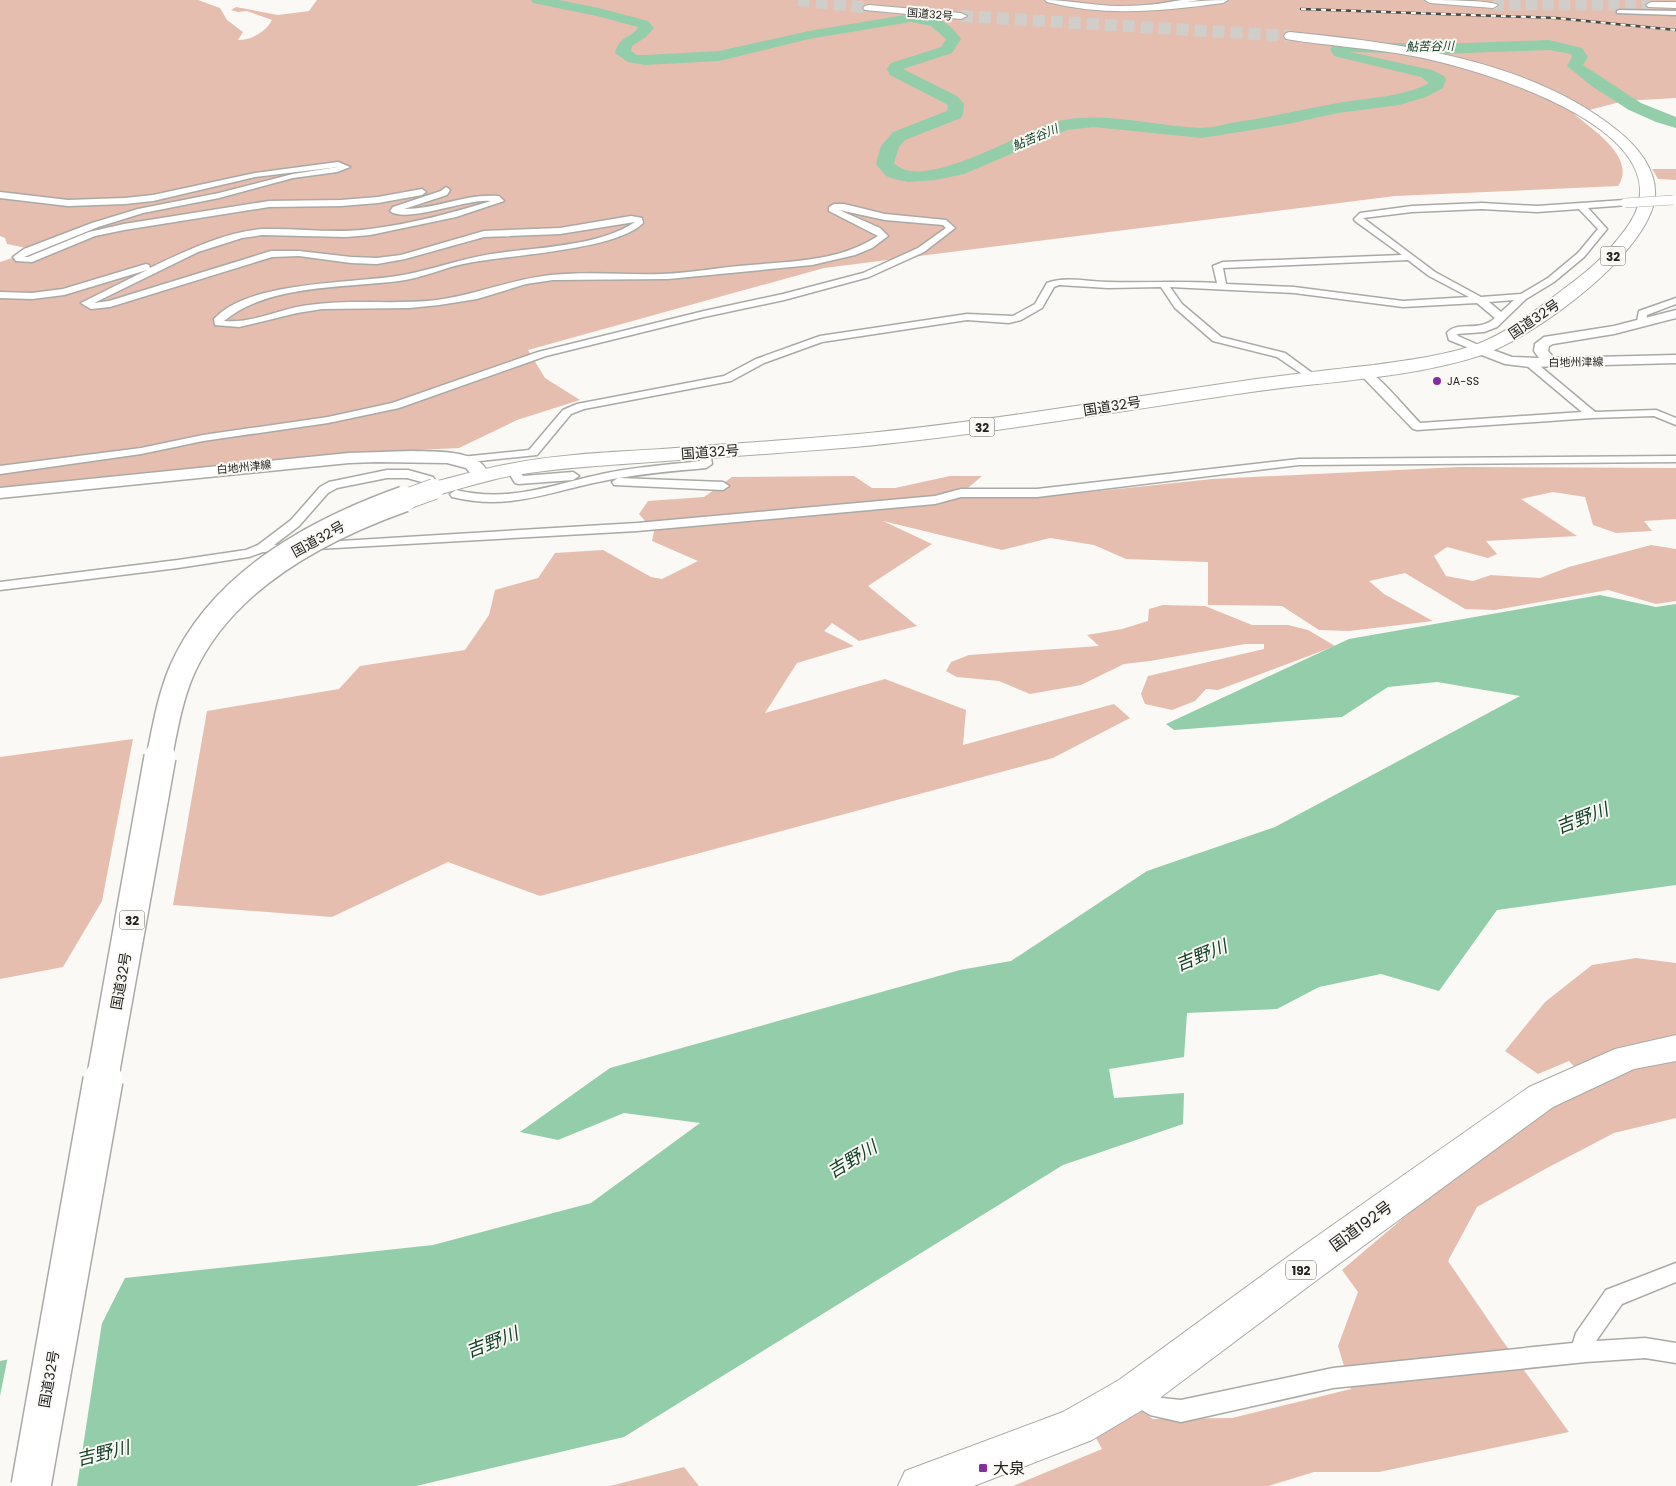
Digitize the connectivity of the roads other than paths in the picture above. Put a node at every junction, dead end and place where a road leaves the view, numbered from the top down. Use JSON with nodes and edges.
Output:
{"nodes":[{"id":1,"x":1050,"y":0,"type":"edge"},
{"id":2,"x":1197,"y":0,"type":"edge"},
{"id":3,"x":1223,"y":0,"type":"edge"},
{"id":4,"x":1430,"y":0,"type":"edge"},
{"id":5,"x":1493,"y":5,"type":"dead end"},
{"id":6,"x":1651,"y":5,"type":"dead end"},
{"id":7,"x":1675,"y":7,"type":"edge"},
{"id":8,"x":869,"y":8,"type":"tunnel mouth"},
{"id":9,"x":1135,"y":10,"type":"junction"},
{"id":10,"x":1619,"y":12,"type":"dead end"},
{"id":11,"x":957,"y":16,"type":"tunnel mouth"},
{"id":12,"x":1290,"y":36,"type":"tunnel mouth"},
{"id":13,"x":0,"y":194,"type":"edge"},
{"id":14,"x":1675,"y":200,"type":"edge"},
{"id":15,"x":1580,"y":205,"type":"junction"},
{"id":16,"x":1408,"y":257,"type":"junction"},
{"id":17,"x":179,"y":258,"type":"junction"},
{"id":18,"x":1164,"y":285,"type":"junction"},
{"id":19,"x":1222,"y":286,"type":"junction"},
{"id":20,"x":0,"y":295,"type":"edge"},
{"id":21,"x":1523,"y":297,"type":"junction"},
{"id":22,"x":1479,"y":300,"type":"junction"},
{"id":23,"x":1676,"y":301,"type":"edge"},
{"id":24,"x":1676,"y":314,"type":"edge"},
{"id":25,"x":1501,"y":318,"type":"junction"},
{"id":26,"x":1642,"y":322,"type":"junction"},
{"id":27,"x":1479,"y":350,"type":"junction"},
{"id":28,"x":1676,"y":360,"type":"edge"},
{"id":29,"x":1550,"y":362,"type":"junction"},
{"id":30,"x":1530,"y":363,"type":"junction"},
{"id":31,"x":1362,"y":371,"type":"junction"},
{"id":32,"x":1311,"y":377,"type":"junction"},
{"id":33,"x":1592,"y":415,"type":"junction"},
{"id":34,"x":1676,"y":422,"type":"edge"},
{"id":35,"x":704,"y":452,"type":"junction"},
{"id":36,"x":1676,"y":459,"type":"edge"},
{"id":37,"x":461,"y":460,"type":"junction"},
{"id":38,"x":0,"y":470,"type":"edge"},
{"id":39,"x":513,"y":470,"type":"junction"},
{"id":40,"x":482,"y":476,"type":"junction"},
{"id":41,"x":605,"y":477,"type":"junction"},
{"id":42,"x":592,"y":480,"type":"junction"},
{"id":43,"x":723,"y":486,"type":"dead end"},
{"id":44,"x":440,"y":488,"type":"junction"},
{"id":45,"x":0,"y":493,"type":"edge"},
{"id":46,"x":262,"y":548,"type":"junction"},
{"id":47,"x":0,"y":586,"type":"edge"},
{"id":48,"x":1676,"y":1048,"type":"edge"},
{"id":49,"x":1676,"y":1272,"type":"edge"},
{"id":50,"x":1586,"y":1352,"type":"junction"},
{"id":51,"x":1676,"y":1353,"type":"edge"},
{"id":52,"x":1134,"y":1394,"type":"junction"},
{"id":53,"x":31,"y":1486,"type":"edge"},
{"id":54,"x":920,"y":1486,"type":"edge"}],
"edges":[{"from":1,"to":9,"type":"main road"},
{"from":2,"to":9,"type":"street"},
{"from":3,"to":9,"type":"main road"},
{"from":4,"to":5,"type":"main road"},
{"from":6,"to":7,"type":"main road"},
{"from":7,"to":10,"type":"street"},
{"from":8,"to":11,"type":"highway","name":"国道32号"},
{"from":12,"to":27,"type":"highway","name":"国道32号","number":"32"},
{"from":13,"to":17,"type":"street"},
{"from":14,"to":15,"type":"street","bridge":true},
{"from":15,"to":16,"type":"street"},
{"from":15,"to":21,"type":"street"},
{"from":16,"to":19,"type":"street"},
{"from":16,"to":22,"type":"street"},
{"from":17,"to":20,"type":"street"},
{"from":17,"to":38,"type":"street"},
{"from":18,"to":19,"type":"street"},
{"from":18,"to":32,"type":"street"},
{"from":18,"to":37,"type":"street"},
{"from":19,"to":22,"type":"street"},
{"from":21,"to":22,"type":"street"},
{"from":21,"to":25,"type":"street"},
{"from":22,"to":25,"type":"street"},
{"from":23,"to":26,"type":"street"},
{"from":24,"to":26,"type":"main road"},
{"from":25,"to":27,"type":"street"},
{"from":26,"to":29,"type":"main road"},
{"from":27,"to":30,"type":"main road","name":"白地州津線"},
{"from":27,"to":31,"type":"highway","name":"国道32号","number":"32"},
{"from":28,"to":29,"type":"main road","name":"白地州津線"},
{"from":29,"to":30,"type":"main road","name":"白地州津線"},
{"from":30,"to":33,"type":"street"},
{"from":31,"to":32,"type":"highway","name":"国道32号","number":"32"},
{"from":31,"to":33,"type":"street"},
{"from":32,"to":35,"type":"highway","name":"国道32号","number":"32"},
{"from":33,"to":34,"type":"street"},
{"from":35,"to":39,"type":"highway","name":"国道32号","number":"32"},
{"from":35,"to":41,"type":"street"},
{"from":36,"to":46,"type":"street"},
{"from":37,"to":40,"type":"main road"},
{"from":37,"to":45,"type":"main road","name":"白地州津線"},
{"from":39,"to":40,"type":"highway","name":"国道32号","number":"32"},
{"from":39,"to":41,"type":"street"},
{"from":40,"to":44,"type":"highway","name":"国道32号","number":"32"},
{"from":41,"to":42,"type":"street"},
{"from":42,"to":43,"type":"street"},
{"from":42,"to":44,"type":"street"},
{"from":44,"to":46,"type":"street"},
{"from":44,"to":53,"type":"highway","name":"国道32号","number":"32","bridge":true},
{"from":46,"to":47,"type":"street"},
{"from":48,"to":52,"type":"highway","name":"国道192号","number":"192"},
{"from":49,"to":50,"type":"street"},
{"from":50,"to":51,"type":"street"},
{"from":50,"to":52,"type":"street"},
{"from":52,"to":54,"type":"highway","name":"国道192号","number":"192"}]}
